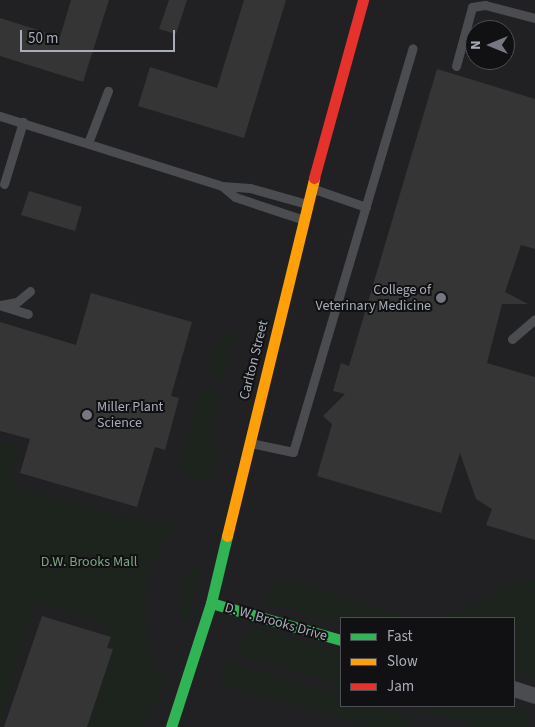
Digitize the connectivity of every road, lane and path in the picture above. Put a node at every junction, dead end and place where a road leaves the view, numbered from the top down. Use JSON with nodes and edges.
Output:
{"nodes":[{"id":1,"x":364,"y":0,"type":"edge"},
{"id":2,"x":535,"y":18,"type":"edge"},
{"id":3,"x":413,"y":48,"type":"dead end"},
{"id":4,"x":456,"y":66,"type":"dead end"},
{"id":5,"x":108,"y":91,"type":"dead end"},
{"id":6,"x":0,"y":116,"type":"edge"},
{"id":7,"x":23,"y":122,"type":"junction"},
{"id":8,"x":88,"y":143,"type":"junction"},
{"id":9,"x":4,"y":184,"type":"dead end"},
{"id":10,"x":222,"y":186,"type":"junction"},
{"id":11,"x":312,"y":188,"type":"junction"},
{"id":12,"x":308,"y":204,"type":"junction"},
{"id":13,"x":366,"y":207,"type":"junction"},
{"id":14,"x":304,"y":220,"type":"junction"},
{"id":15,"x":30,"y":291,"type":"dead end"},
{"id":16,"x":0,"y":305,"type":"edge"},
{"id":17,"x":28,"y":314,"type":"dead end"},
{"id":18,"x":535,"y":319,"type":"edge"},
{"id":19,"x":512,"y":339,"type":"dead end"},
{"id":20,"x":249,"y":442,"type":"junction"},
{"id":21,"x":211,"y":603,"type":"junction"},
{"id":22,"x":340,"y":640,"type":"edge"},
{"id":23,"x":515,"y":689,"type":"edge"},
{"id":24,"x":535,"y":696,"type":"edge"},
{"id":25,"x":171,"y":727,"type":"edge"}],
"edges":[{"from":1,"to":11,"type":"street","name":"Carlton Street"},
{"from":2,"to":4,"type":"lane"},
{"from":3,"to":13,"type":"lane"},
{"from":5,"to":8,"type":"lane"},
{"from":6,"to":7,"type":"lane"},
{"from":7,"to":8,"type":"lane"},
{"from":7,"to":9,"type":"lane"},
{"from":8,"to":10,"type":"lane"},
{"from":10,"to":12,"type":"lane"},
{"from":10,"to":14,"type":"lane"},
{"from":11,"to":12,"type":"street","name":"Carlton Street"},
{"from":11,"to":13,"type":"lane"},
{"from":12,"to":14,"type":"street","name":"Carlton Street"},
{"from":13,"to":20,"type":"lane"},
{"from":14,"to":20,"type":"street","name":"Carlton Street"},
{"from":15,"to":16,"type":"lane"},
{"from":16,"to":17,"type":"lane"},
{"from":18,"to":19,"type":"lane"},
{"from":20,"to":21,"type":"street","name":"Carlton Street"},
{"from":21,"to":22,"type":"street","name":"D. W. Brooks Drive"},
{"from":21,"to":25,"type":"street","name":"Carlton Street"},
{"from":23,"to":24,"type":"street"}]}
